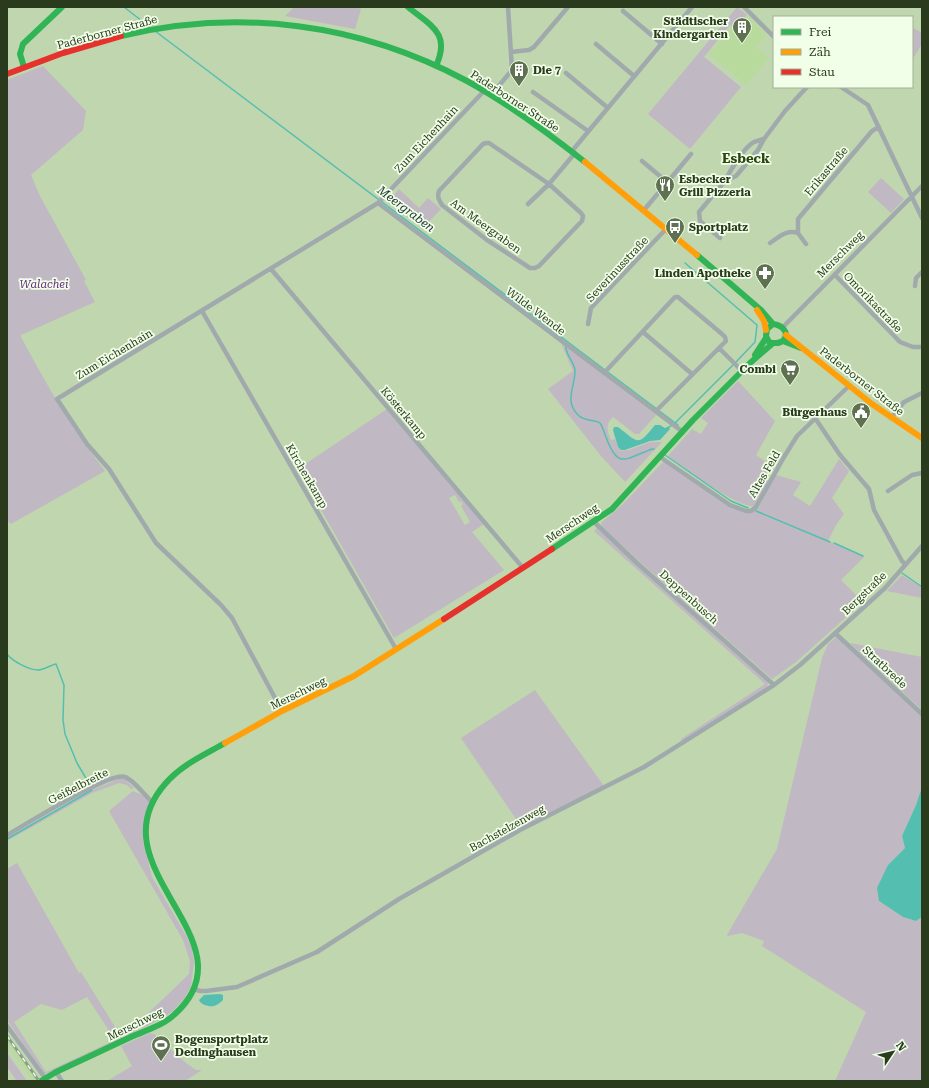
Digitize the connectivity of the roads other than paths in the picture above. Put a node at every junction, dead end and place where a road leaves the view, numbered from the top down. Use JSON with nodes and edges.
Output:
{"nodes":[{"id":1,"x":62,"y":7,"type":"edge"},
{"id":2,"x":408,"y":7,"type":"edge"},
{"id":3,"x":508,"y":7,"type":"edge"},
{"id":4,"x":568,"y":7,"type":"edge"},
{"id":5,"x":692,"y":7,"type":"edge"},
{"id":6,"x":744,"y":7,"type":"edge"},
{"id":7,"x":622,"y":11,"type":"dead end"},
{"id":8,"x":773,"y":36,"type":"edge"},
{"id":9,"x":596,"y":44,"type":"dead end"},
{"id":10,"x":662,"y":44,"type":"junction"},
{"id":11,"x":511,"y":52,"type":"junction"},
{"id":12,"x":436,"y":66,"type":"junction"},
{"id":13,"x":24,"y":67,"type":"junction"},
{"id":14,"x":566,"y":73,"type":"dead end"},
{"id":15,"x":7,"y":74,"type":"edge"},
{"id":16,"x":634,"y":76,"type":"junction"},
{"id":17,"x":806,"y":88,"type":"edge"},
{"id":18,"x":842,"y":88,"type":"edge"},
{"id":19,"x":484,"y":91,"type":"junction"},
{"id":20,"x":533,"y":92,"type":"dead end"},
{"id":21,"x":491,"y":95,"type":"junction"},
{"id":22,"x":608,"y":108,"type":"junction"},
{"id":23,"x":879,"y":127,"type":"junction"},
{"id":24,"x":588,"y":131,"type":"junction"},
{"id":25,"x":764,"y":140,"type":"junction"},
{"id":26,"x":573,"y":152,"type":"junction"},
{"id":27,"x":691,"y":154,"type":"dead end"},
{"id":28,"x":642,"y":161,"type":"dead end"},
{"id":29,"x":725,"y":181,"type":"junction"},
{"id":30,"x":668,"y":182,"type":"junction"},
{"id":31,"x":550,"y":184,"type":"junction"},
{"id":32,"x":922,"y":186,"type":"edge"},
{"id":33,"x":912,"y":196,"type":"junction"},
{"id":34,"x":378,"y":204,"type":"junction"},
{"id":35,"x":528,"y":204,"type":"dead end"},
{"id":36,"x":644,"y":210,"type":"junction"},
{"id":37,"x":922,"y":218,"type":"edge"},
{"id":38,"x":666,"y":229,"type":"junction"},
{"id":39,"x":798,"y":233,"type":"junction"},
{"id":40,"x":720,"y":238,"type":"dead end"},
{"id":41,"x":770,"y":243,"type":"dead end"},
{"id":42,"x":806,"y":244,"type":"dead end"},
{"id":43,"x":271,"y":269,"type":"junction"},
{"id":44,"x":922,"y":272,"type":"edge"},
{"id":45,"x":835,"y":275,"type":"junction"},
{"id":46,"x":915,"y":286,"type":"dead end"},
{"id":47,"x":753,"y":304,"type":"junction"},
{"id":48,"x":202,"y":311,"type":"junction"},
{"id":49,"x":588,"y":324,"type":"dead end"},
{"id":50,"x":773,"y":324,"type":"junction"},
{"id":51,"x":783,"y":327,"type":"junction"},
{"id":52,"x":766,"y":330,"type":"junction"},
{"id":53,"x":643,"y":332,"type":"junction"},
{"id":54,"x":786,"y":334,"type":"junction"},
{"id":55,"x":766,"y":338,"type":"junction"},
{"id":56,"x":783,"y":341,"type":"junction"},
{"id":57,"x":772,"y":344,"type":"junction"},
{"id":58,"x":922,"y":347,"type":"edge"},
{"id":59,"x":719,"y":348,"type":"junction"},
{"id":60,"x":809,"y":353,"type":"junction"},
{"id":61,"x":750,"y":363,"type":"junction"},
{"id":62,"x":742,"y":371,"type":"junction"},
{"id":63,"x":604,"y":373,"type":"junction"},
{"id":64,"x":692,"y":374,"type":"junction"},
{"id":65,"x":849,"y":386,"type":"junction"},
{"id":66,"x":922,"y":393,"type":"edge"},
{"id":67,"x":656,"y":411,"type":"junction"},
{"id":68,"x":815,"y":418,"type":"junction"},
{"id":69,"x":891,"y":418,"type":"junction"},
{"id":70,"x":683,"y":432,"type":"junction"},
{"id":71,"x":922,"y":438,"type":"edge"},
{"id":72,"x":660,"y":457,"type":"junction"},
{"id":73,"x":922,"y":473,"type":"edge"},
{"id":74,"x":888,"y":492,"type":"dead end"},
{"id":75,"x":594,"y":522,"type":"junction"},
{"id":76,"x":922,"y":546,"type":"edge"},
{"id":77,"x":905,"y":564,"type":"junction"},
{"id":78,"x":523,"y":568,"type":"junction"},
{"id":79,"x":835,"y":633,"type":"junction"},
{"id":80,"x":396,"y":649,"type":"junction"},
{"id":81,"x":817,"y":650,"type":"joint"},
{"id":82,"x":774,"y":685,"type":"junction"},
{"id":83,"x":282,"y":711,"type":"junction"},
{"id":84,"x":922,"y":714,"type":"edge"},
{"id":85,"x":152,"y":802,"type":"junction"},
{"id":86,"x":7,"y":835,"type":"edge"},
{"id":87,"x":194,"y":988,"type":"junction"},
{"id":88,"x":7,"y":1026,"type":"edge"},
{"id":89,"x":56,"y":1072,"type":"junction"},
{"id":90,"x":43,"y":1080,"type":"edge"},
{"id":91,"x":62,"y":1081,"type":"edge"}],
"edges":[{"from":1,"to":13,"type":"street"},
{"from":2,"to":12,"type":"street"},
{"from":3,"to":11,"type":"street"},
{"from":4,"to":11,"type":"street"},
{"from":5,"to":10,"type":"street"},
{"from":6,"to":8,"type":"street"},
{"from":7,"to":10,"type":"street"},
{"from":9,"to":16,"type":"street"},
{"from":10,"to":16,"type":"street"},
{"from":11,"to":21,"type":"street"},
{"from":12,"to":13,"type":"street","name":"Paderborner Straße"},
{"from":12,"to":19,"type":"street","name":"Paderborner Straße"},
{"from":13,"to":15,"type":"street","name":"Paderborner Straße"},
{"from":14,"to":22,"type":"street"},
{"from":16,"to":22,"type":"street"},
{"from":17,"to":25,"type":"street"},
{"from":18,"to":23,"type":"street"},
{"from":19,"to":21,"type":"street","name":"Paderborner Straße"},
{"from":19,"to":34,"type":"street","name":"Zum Eichenhain"},
{"from":20,"to":24,"type":"street"},
{"from":21,"to":26,"type":"street","name":"Paderborner Straße"},
{"from":22,"to":24,"type":"street"},
{"from":23,"to":33,"type":"street"},
{"from":23,"to":39,"type":"street","name":"Erikastraße"},
{"from":24,"to":26,"type":"street"},
{"from":25,"to":29,"type":"street"},
{"from":25,"to":29,"type":"street"},
{"from":26,"to":31,"type":"street"},
{"from":26,"to":36,"type":"street","name":"Paderborner Straße"},
{"from":27,"to":30,"type":"street"},
{"from":28,"to":30,"type":"street"},
{"from":29,"to":40,"type":"street"},
{"from":30,"to":36,"type":"street"},
{"from":31,"to":31,"type":"street","name":"Am Meergraben"},
{"from":31,"to":35,"type":"street"},
{"from":32,"to":33,"type":"street","name":"Merschweg"},
{"from":33,"to":37,"type":"street"},
{"from":33,"to":45,"type":"street","name":"Merschweg"},
{"from":34,"to":43,"type":"street","name":"Zum Eichenhain"},
{"from":34,"to":63,"type":"street","name":"Wilde Wende"},
{"from":36,"to":38,"type":"street","name":"Paderborner Straße"},
{"from":38,"to":47,"type":"street","name":"Paderborner Straße"},
{"from":38,"to":49,"type":"street","name":"Severinusstraße"},
{"from":39,"to":41,"type":"street"},
{"from":39,"to":42,"type":"street"},
{"from":43,"to":48,"type":"street","name":"Zum Eichenhain"},
{"from":43,"to":78,"type":"street","name":"Kösterkamp"},
{"from":44,"to":46,"type":"street"},
{"from":45,"to":51,"type":"street","name":"Merschweg"},
{"from":45,"to":58,"type":"street","name":"Omorikastraße"},
{"from":47,"to":50,"type":"street","name":"Paderborner Straße"},
{"from":47,"to":52,"type":"street","name":"Paderborner Straße"},
{"from":48,"to":80,"type":"street","name":"Kirchenkamp"},
{"from":48,"to":83,"type":"street","name":"Zum Eichenhain"},
{"from":50,"to":51,"type":"street"},
{"from":50,"to":52,"type":"street"},
{"from":51,"to":54,"type":"street","name":"Paderborner Straße"},
{"from":52,"to":55,"type":"street","name":"Paderborner Straße"},
{"from":53,"to":59,"type":"street"},
{"from":53,"to":63,"type":"street"},
{"from":53,"to":64,"type":"street"},
{"from":54,"to":56,"type":"street"},
{"from":54,"to":60,"type":"street","name":"Paderborner Straße"},
{"from":55,"to":57,"type":"street"},
{"from":55,"to":61,"type":"street","name":"Merschweg"},
{"from":56,"to":57,"type":"street"},
{"from":56,"to":60,"type":"street","name":"Paderborner Straße"},
{"from":57,"to":61,"type":"street","name":"Merschweg"},
{"from":59,"to":62,"type":"street"},
{"from":59,"to":64,"type":"street"},
{"from":60,"to":65,"type":"street","name":"Paderborner Straße"},
{"from":61,"to":62,"type":"street","name":"Merschweg"},
{"from":62,"to":70,"type":"street","name":"Merschweg"},
{"from":63,"to":67,"type":"street","name":"Wilde Wende"},
{"from":64,"to":67,"type":"street"},
{"from":65,"to":68,"type":"street","name":"Altes Feld"},
{"from":65,"to":69,"type":"street","name":"Paderborner Straße"},
{"from":66,"to":69,"type":"street"},
{"from":67,"to":70,"type":"street","name":"Wilde Wende"},
{"from":68,"to":72,"type":"street","name":"Altes Feld"},
{"from":68,"to":77,"type":"street"},
{"from":69,"to":71,"type":"street","name":"Paderborner Straße"},
{"from":70,"to":72,"type":"street","name":"Merschweg"},
{"from":72,"to":75,"type":"street","name":"Merschweg"},
{"from":73,"to":74,"type":"street"},
{"from":75,"to":78,"type":"street","name":"Merschweg"},
{"from":75,"to":82,"type":"street","name":"Deppenbusch"},
{"from":76,"to":77,"type":"street","name":"Bergstraße"},
{"from":77,"to":79,"type":"street","name":"Bergstraße"},
{"from":78,"to":80,"type":"street","name":"Merschweg"},
{"from":79,"to":81,"type":"street","name":"Bergstraße"},
{"from":79,"to":84,"type":"street","name":"Stratbrede"},
{"from":80,"to":83,"type":"street","name":"Merschweg"},
{"from":81,"to":82,"type":"street","name":"Bachstelzenweg"},
{"from":82,"to":87,"type":"street","name":"Bachstelzenweg"},
{"from":83,"to":85,"type":"street","name":"Merschweg"},
{"from":85,"to":86,"type":"street","name":"Geißelbreite"},
{"from":85,"to":87,"type":"street","name":"Merschweg"},
{"from":87,"to":89,"type":"street","name":"Merschweg"},
{"from":88,"to":90,"type":"street"},
{"from":89,"to":90,"type":"street","name":"Merschweg"},
{"from":89,"to":91,"type":"street"}]}
